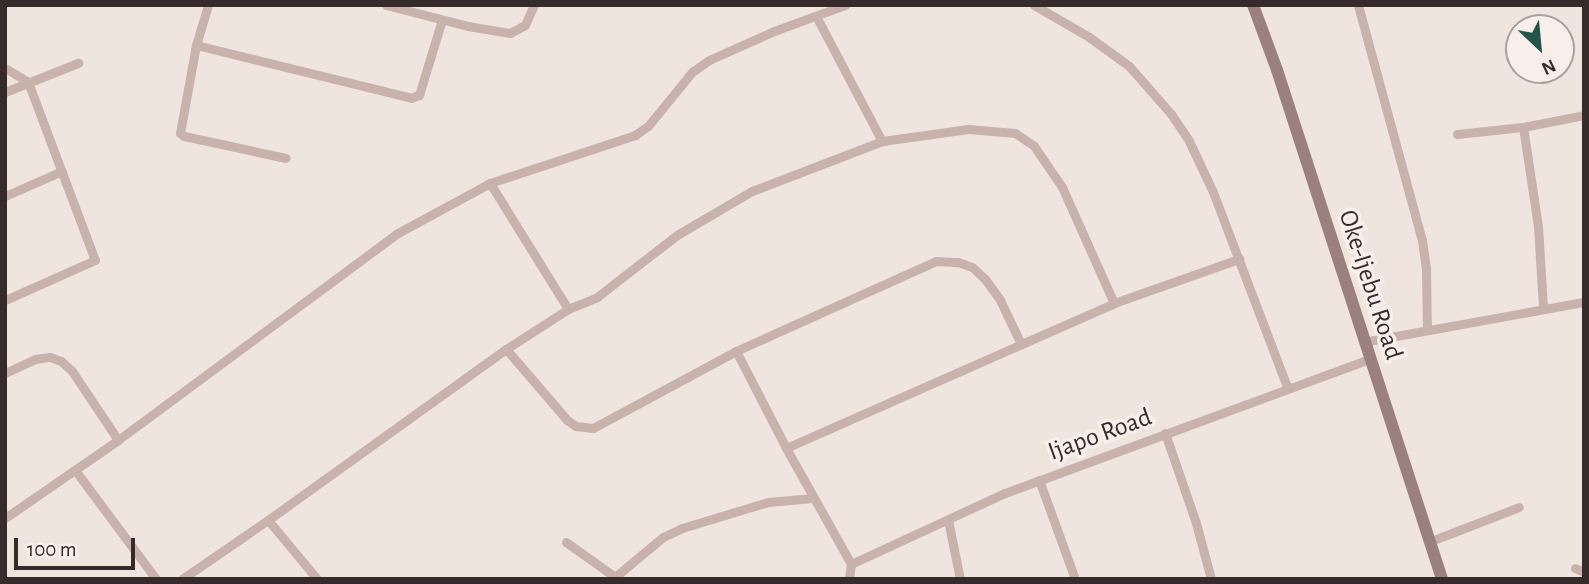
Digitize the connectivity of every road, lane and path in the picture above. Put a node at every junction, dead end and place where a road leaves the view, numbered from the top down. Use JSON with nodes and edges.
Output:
{"nodes":[{"id":1,"x":208,"y":5,"type":"edge"},
{"id":2,"x":386,"y":5,"type":"edge"},
{"id":3,"x":534,"y":5,"type":"edge"},
{"id":4,"x":845,"y":5,"type":"edge"},
{"id":5,"x":1034,"y":5,"type":"edge"},
{"id":6,"x":1253,"y":5,"type":"edge"},
{"id":7,"x":1358,"y":5,"type":"edge"},
{"id":8,"x":816,"y":16,"type":"junction"},
{"id":9,"x":442,"y":20,"type":"junction"},
{"id":10,"x":196,"y":45,"type":"junction"},
{"id":11,"x":78,"y":63,"type":"dead end"},
{"id":12,"x":5,"y":68,"type":"edge"},
{"id":13,"x":28,"y":82,"type":"junction"},
{"id":14,"x":5,"y":92,"type":"edge"},
{"id":15,"x":1584,"y":115,"type":"edge"},
{"id":16,"x":1523,"y":127,"type":"junction"},
{"id":17,"x":1457,"y":134,"type":"dead end"},
{"id":18,"x":882,"y":141,"type":"junction"},
{"id":19,"x":286,"y":158,"type":"dead end"},
{"id":20,"x":62,"y":171,"type":"junction"},
{"id":21,"x":490,"y":183,"type":"junction"},
{"id":22,"x":5,"y":196,"type":"edge"},
{"id":23,"x":1239,"y":259,"type":"junction"},
{"id":24,"x":5,"y":300,"type":"edge"},
{"id":25,"x":1584,"y":302,"type":"edge"},
{"id":26,"x":1114,"y":303,"type":"junction"},
{"id":27,"x":1543,"y":307,"type":"junction"},
{"id":28,"x":568,"y":309,"type":"junction"},
{"id":29,"x":1427,"y":329,"type":"junction"},
{"id":30,"x":1363,"y":342,"type":"junction"},
{"id":31,"x":1021,"y":344,"type":"junction"},
{"id":32,"x":506,"y":349,"type":"junction"},
{"id":33,"x":736,"y":351,"type":"junction"},
{"id":34,"x":1370,"y":359,"type":"junction"},
{"id":35,"x":5,"y":373,"type":"edge"},
{"id":36,"x":1287,"y":387,"type":"junction"},
{"id":37,"x":1165,"y":433,"type":"junction"},
{"id":38,"x":118,"y":440,"type":"junction"},
{"id":39,"x":786,"y":448,"type":"junction"},
{"id":40,"x":75,"y":470,"type":"junction"},
{"id":41,"x":1039,"y":480,"type":"junction"},
{"id":42,"x":813,"y":498,"type":"junction"},
{"id":43,"x":1518,"y":507,"type":"dead end"},
{"id":44,"x":5,"y":518,"type":"edge"},
{"id":45,"x":268,"y":520,"type":"junction"},
{"id":46,"x":948,"y":520,"type":"junction"},
{"id":47,"x":1431,"y":541,"type":"junction"},
{"id":48,"x":566,"y":542,"type":"dead end"},
{"id":49,"x":851,"y":564,"type":"junction"},
{"id":50,"x":156,"y":579,"type":"edge"},
{"id":51,"x":182,"y":579,"type":"edge"},
{"id":52,"x":317,"y":579,"type":"edge"},
{"id":53,"x":849,"y":579,"type":"edge"},
{"id":54,"x":960,"y":579,"type":"edge"},
{"id":55,"x":1075,"y":579,"type":"edge"},
{"id":56,"x":1211,"y":579,"type":"edge"},
{"id":57,"x":1442,"y":579,"type":"edge"}],
"edges":[{"from":1,"to":10,"type":"street"},
{"from":2,"to":9,"type":"street"},
{"from":3,"to":9,"type":"street"},
{"from":4,"to":8,"type":"street"},
{"from":5,"to":23,"type":"street"},
{"from":6,"to":30,"type":"main road","name":"Oke-Ijebu Road"},
{"from":7,"to":29,"type":"street"},
{"from":8,"to":18,"type":"street"},
{"from":8,"to":21,"type":"street"},
{"from":9,"to":10,"type":"street"},
{"from":10,"to":19,"type":"street"},
{"from":11,"to":13,"type":"street"},
{"from":12,"to":13,"type":"street"},
{"from":13,"to":14,"type":"street"},
{"from":13,"to":20,"type":"street"},
{"from":15,"to":16,"type":"street"},
{"from":16,"to":17,"type":"street"},
{"from":16,"to":27,"type":"street"},
{"from":18,"to":26,"type":"street"},
{"from":18,"to":28,"type":"street"},
{"from":20,"to":22,"type":"street"},
{"from":20,"to":24,"type":"street"},
{"from":21,"to":28,"type":"street"},
{"from":21,"to":38,"type":"street"},
{"from":23,"to":26,"type":"street"},
{"from":23,"to":36,"type":"street"},
{"from":25,"to":27,"type":"street"},
{"from":26,"to":31,"type":"street"},
{"from":27,"to":29,"type":"street"},
{"from":28,"to":32,"type":"street"},
{"from":29,"to":30,"type":"street"},
{"from":30,"to":34,"type":"main road","name":"Oke-Ijebu Road"},
{"from":31,"to":33,"type":"street"},
{"from":31,"to":39,"type":"street"},
{"from":32,"to":33,"type":"street"},
{"from":32,"to":45,"type":"street"},
{"from":33,"to":39,"type":"street"},
{"from":34,"to":36,"type":"street","name":"Ijapo Road"},
{"from":34,"to":47,"type":"main road","name":"Oke-Ijebu Road"},
{"from":35,"to":38,"type":"street"},
{"from":36,"to":37,"type":"street","name":"Ijapo Road"},
{"from":37,"to":41,"type":"street","name":"Ijapo Road"},
{"from":37,"to":56,"type":"street"},
{"from":38,"to":40,"type":"street"},
{"from":39,"to":42,"type":"street"},
{"from":40,"to":44,"type":"street"},
{"from":40,"to":50,"type":"street"},
{"from":41,"to":46,"type":"street","name":"Ijapo Road"},
{"from":41,"to":55,"type":"street"},
{"from":42,"to":48,"type":"street"},
{"from":42,"to":49,"type":"street"},
{"from":43,"to":47,"type":"street"},
{"from":45,"to":51,"type":"street"},
{"from":45,"to":52,"type":"street"},
{"from":46,"to":49,"type":"street","name":"Ijapo Road"},
{"from":46,"to":54,"type":"street"},
{"from":47,"to":57,"type":"main road","name":"Oke-Ijebu Road"},
{"from":49,"to":53,"type":"street"}]}
